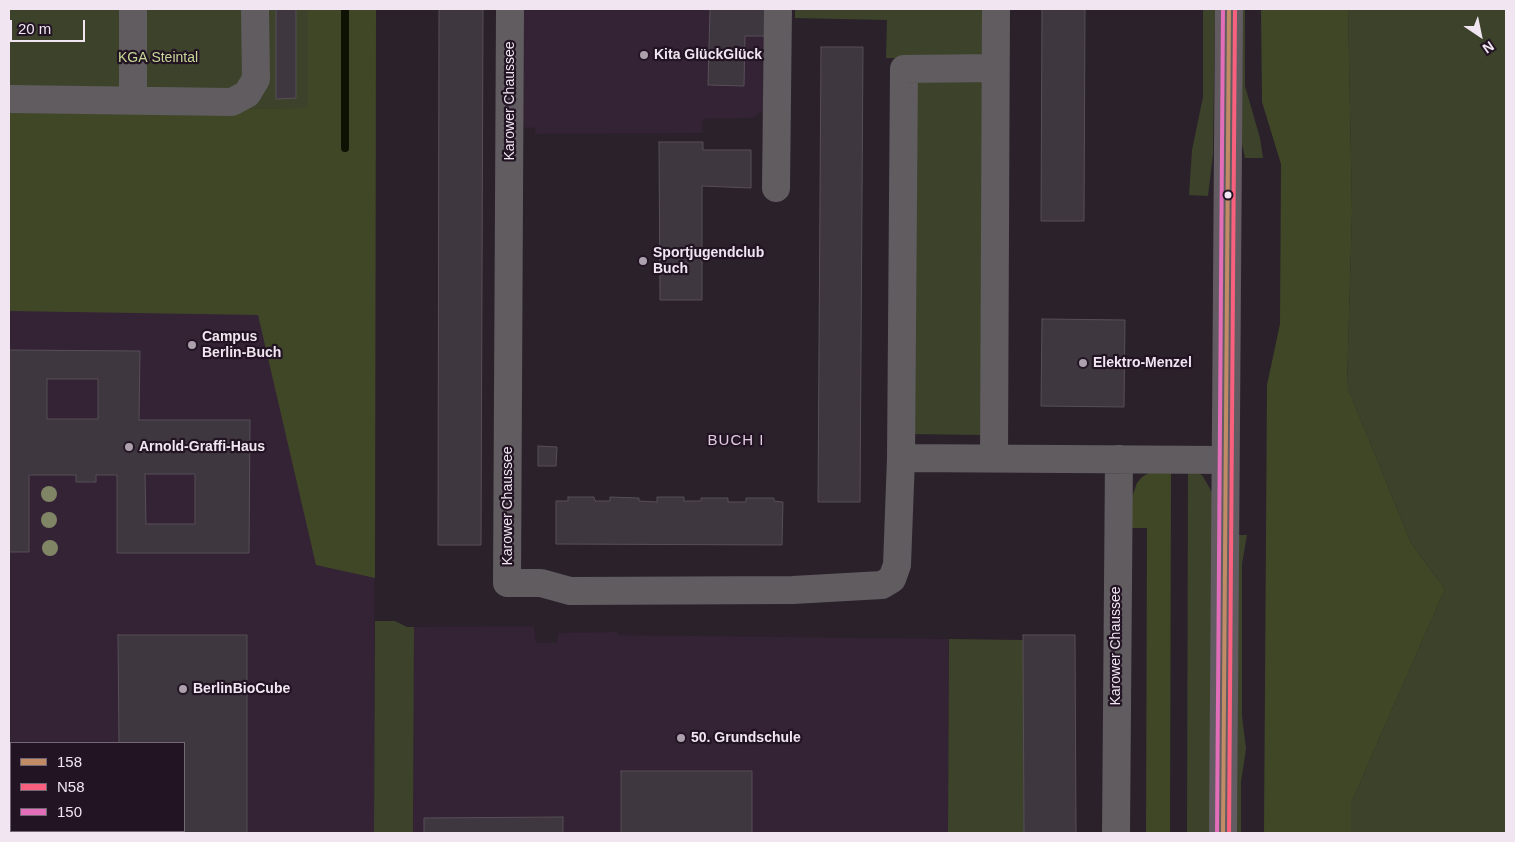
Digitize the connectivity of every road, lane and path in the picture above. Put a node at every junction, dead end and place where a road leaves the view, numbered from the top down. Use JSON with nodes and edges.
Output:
{"nodes":[{"id":1,"x":132,"y":9,"type":"edge"},
{"id":2,"x":255,"y":9,"type":"edge"},
{"id":3,"x":510,"y":9,"type":"edge"},
{"id":4,"x":778,"y":9,"type":"edge"},
{"id":5,"x":996,"y":9,"type":"edge"},
{"id":6,"x":1229,"y":9,"type":"edge"},
{"id":7,"x":995,"y":68,"type":"junction"},
{"id":8,"x":9,"y":99,"type":"edge"},
{"id":9,"x":133,"y":100,"type":"junction"},
{"id":10,"x":776,"y":188,"type":"dead end"},
{"id":11,"x":901,"y":458,"type":"junction"},
{"id":12,"x":994,"y":458,"type":"junction"},
{"id":13,"x":1119,"y":459,"type":"junction"},
{"id":14,"x":1225,"y":460,"type":"junction"},
{"id":15,"x":1116,"y":833,"type":"edge"},
{"id":16,"x":1223,"y":833,"type":"edge"}],
"edges":[{"from":1,"to":9,"type":"street"},
{"from":2,"to":9,"type":"street"},
{"from":3,"to":11,"type":"street","name":"Karower Chaussee"},
{"from":4,"to":10,"type":"street"},
{"from":5,"to":7,"type":"street"},
{"from":6,"to":14,"type":"main road"},
{"from":7,"to":11,"type":"street","name":"Karower Chaussee"},
{"from":7,"to":12,"type":"street"},
{"from":8,"to":9,"type":"street"},
{"from":11,"to":12,"type":"street"},
{"from":12,"to":13,"type":"street"},
{"from":13,"to":14,"type":"street"},
{"from":13,"to":15,"type":"street","name":"Karower Chaussee"},
{"from":14,"to":16,"type":"main road"}]}
